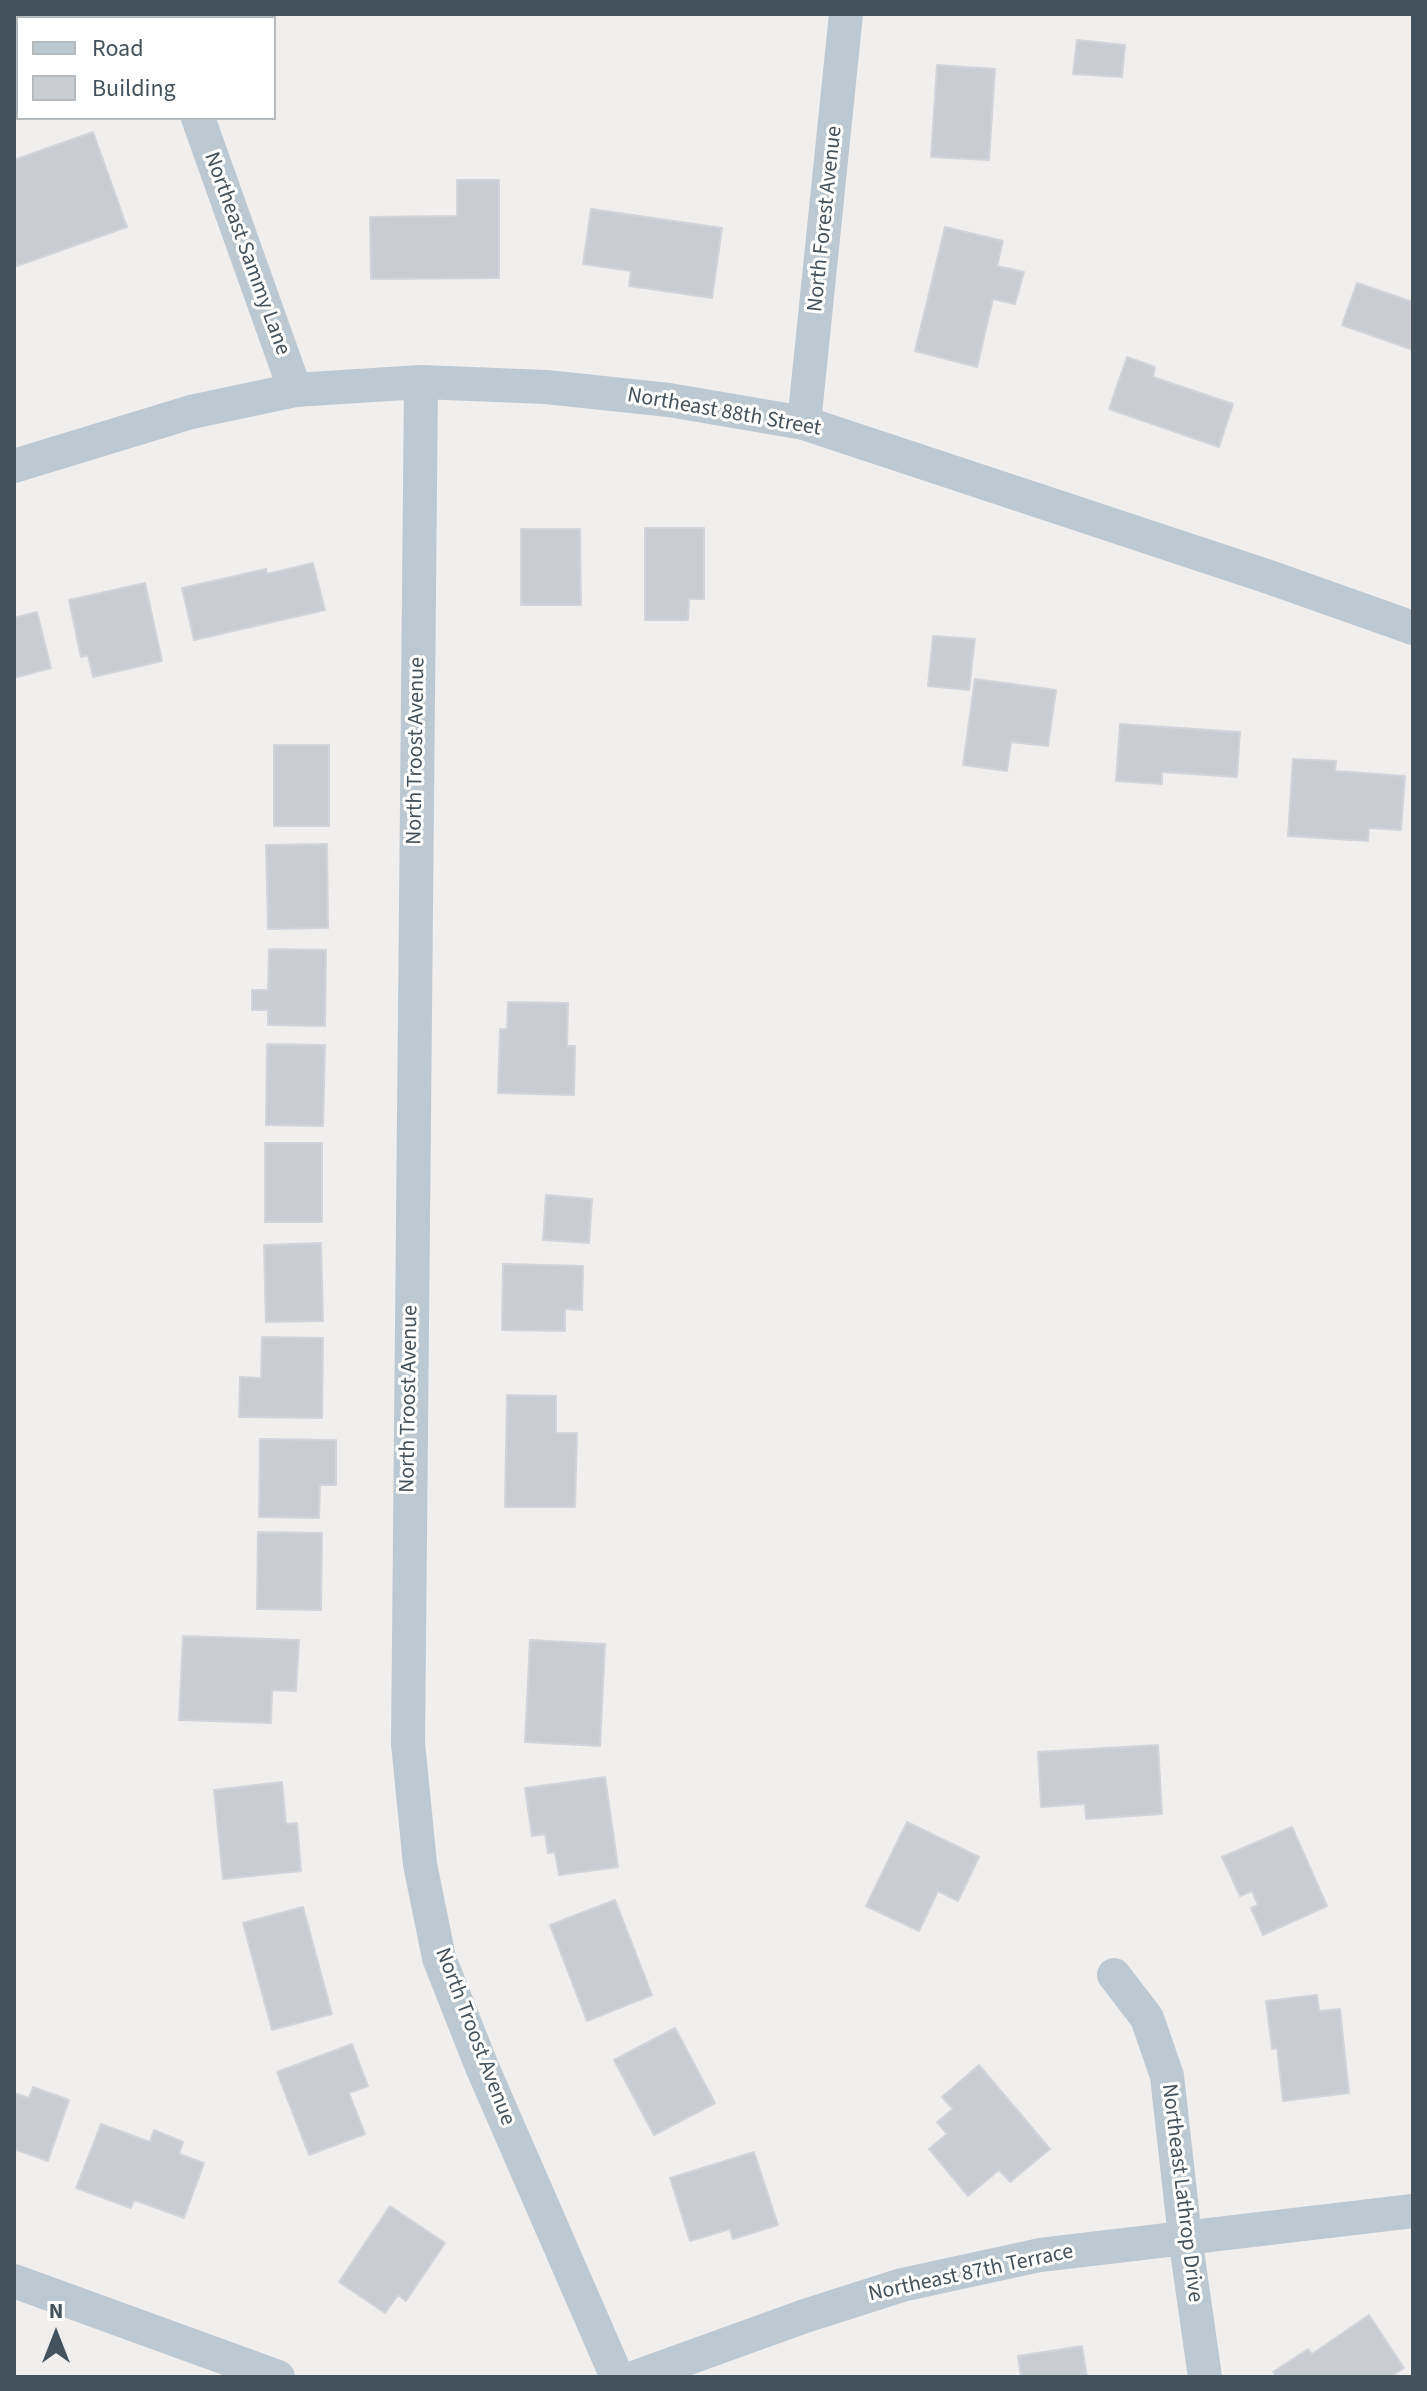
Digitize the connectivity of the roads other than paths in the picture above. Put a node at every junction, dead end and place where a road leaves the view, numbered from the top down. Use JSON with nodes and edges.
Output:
{"nodes":[{"id":1,"x":846,"y":14,"type":"edge"},
{"id":2,"x":199,"y":120,"type":"edge"},
{"id":3,"x":421,"y":382,"type":"junction"},
{"id":4,"x":295,"y":390,"type":"junction"},
{"id":5,"x":804,"y":423,"type":"junction"},
{"id":6,"x":14,"y":466,"type":"edge"},
{"id":7,"x":1413,"y":628,"type":"edge"},
{"id":8,"x":1114,"y":1975,"type":"dead end"},
{"id":9,"x":1413,"y":2211,"type":"edge"},
{"id":10,"x":1185,"y":2237,"type":"junction"},
{"id":11,"x":14,"y":2281,"type":"edge"},
{"id":12,"x":206,"y":2365,"type":"edge"},
{"id":13,"x":278,"y":2377,"type":"edge"},
{"id":14,"x":617,"y":2377,"type":"edge"},
{"id":15,"x":636,"y":2377,"type":"edge"},
{"id":16,"x":1205,"y":2377,"type":"edge"}],
"edges":[{"from":1,"to":5,"type":"street","name":"North Forest Avenue"},
{"from":2,"to":4,"type":"street","name":"Northeast Sammy Lane"},
{"from":3,"to":4,"type":"street","name":"Northeast 88th Street"},
{"from":3,"to":5,"type":"street","name":"Northeast 88th Street"},
{"from":3,"to":14,"type":"street","name":"North Troost Avenue"},
{"from":4,"to":6,"type":"street","name":"Northeast 88th Street"},
{"from":5,"to":7,"type":"street","name":"Northeast 88th Street"},
{"from":8,"to":10,"type":"street","name":"Northeast Lathrop Drive"},
{"from":9,"to":10,"type":"street","name":"Northeast 87th Terrace"},
{"from":10,"to":15,"type":"street","name":"Northeast 87th Terrace"},
{"from":10,"to":16,"type":"street","name":"Northeast Lathrop Drive"},
{"from":11,"to":12,"type":"street"},
{"from":12,"to":13,"type":"street"}]}
